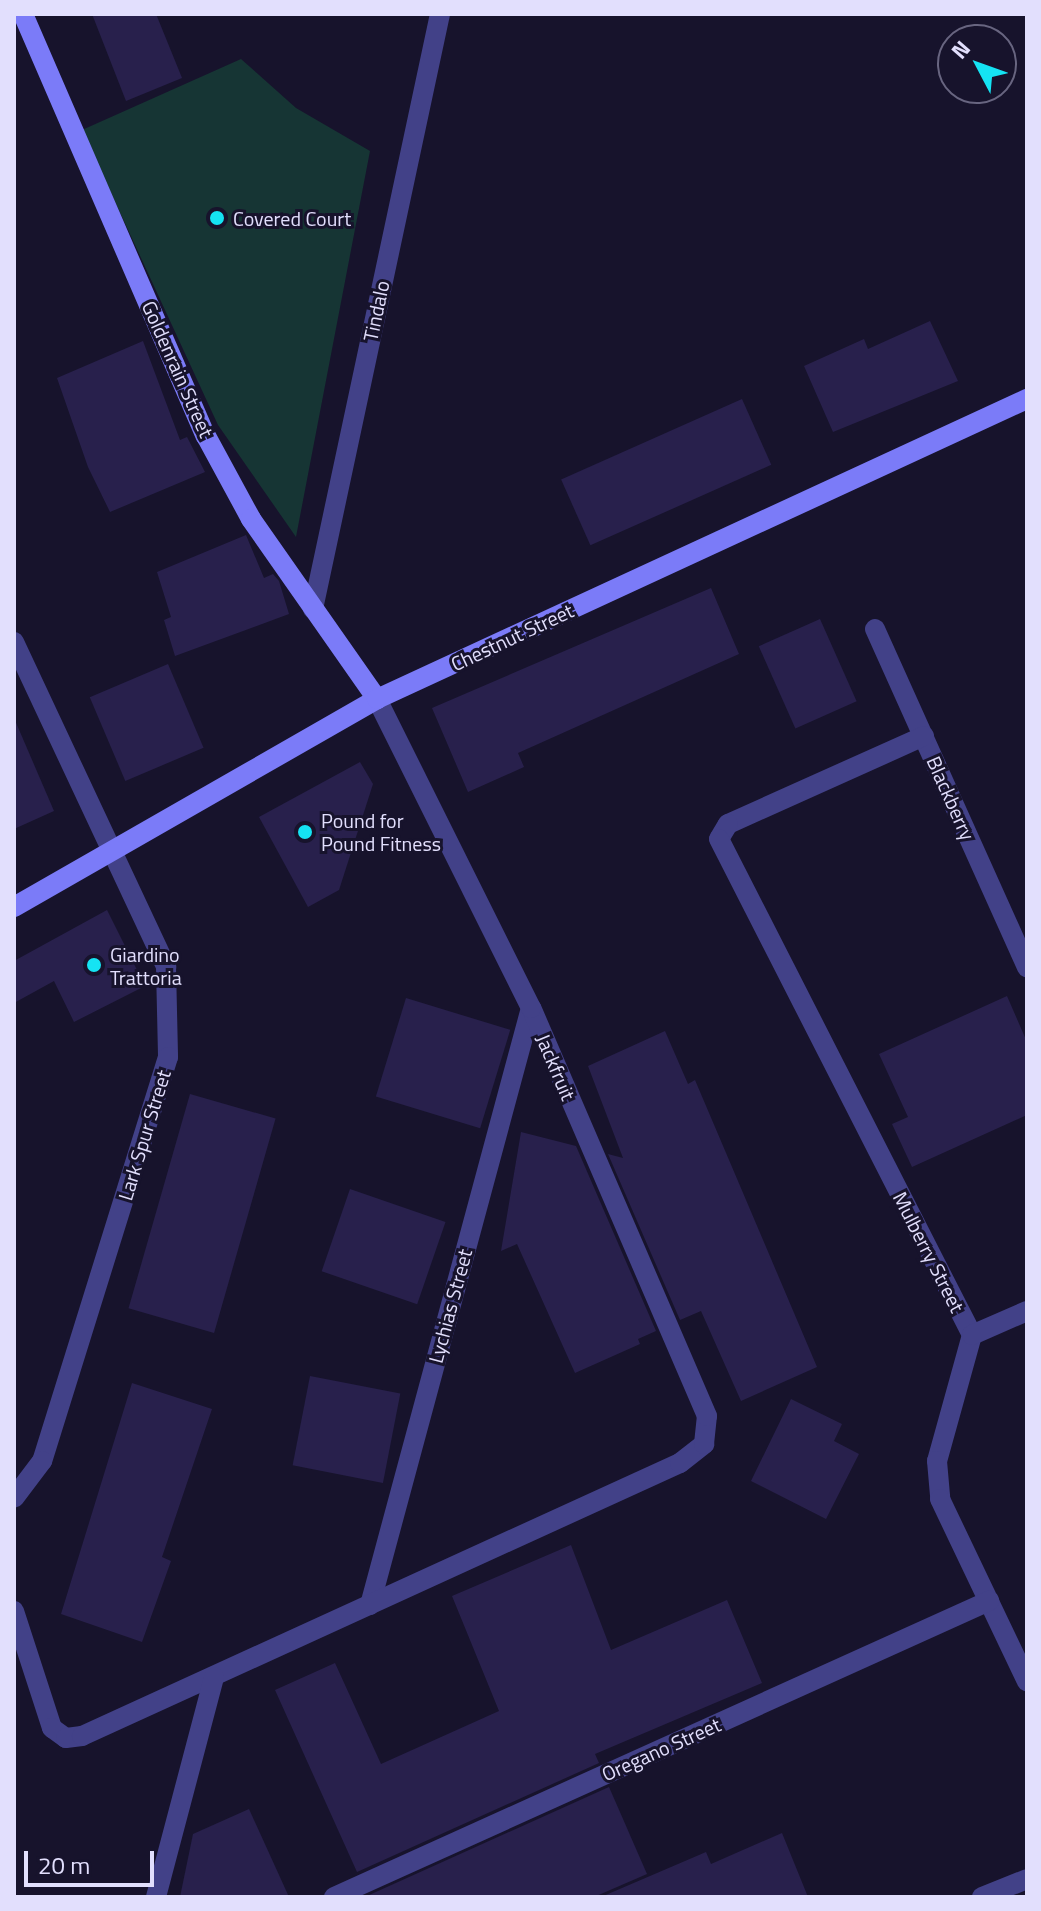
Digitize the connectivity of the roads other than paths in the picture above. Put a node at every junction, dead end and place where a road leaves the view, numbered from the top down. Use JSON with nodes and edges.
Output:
{"nodes":[{"id":1,"x":23,"y":14,"type":"edge"},
{"id":2,"x":440,"y":14,"type":"edge"},
{"id":3,"x":1027,"y":399,"type":"edge"},
{"id":4,"x":313,"y":609,"type":"junction"},
{"id":5,"x":875,"y":629,"type":"dead end"},
{"id":6,"x":14,"y":642,"type":"edge"},
{"id":7,"x":377,"y":699,"type":"junction"},
{"id":8,"x":924,"y":736,"type":"junction"},
{"id":9,"x":108,"y":850,"type":"junction"},
{"id":10,"x":14,"y":907,"type":"edge"},
{"id":11,"x":1027,"y":967,"type":"edge"},
{"id":12,"x":531,"y":1008,"type":"junction"},
{"id":13,"x":1027,"y":1311,"type":"edge"},
{"id":14,"x":972,"y":1335,"type":"junction"},
{"id":15,"x":14,"y":1498,"type":"edge"},
{"id":16,"x":989,"y":1601,"type":"junction"},
{"id":17,"x":370,"y":1605,"type":"junction"},
{"id":18,"x":14,"y":1611,"type":"edge"},
{"id":19,"x":214,"y":1678,"type":"junction"},
{"id":20,"x":1027,"y":1681,"type":"edge"},
{"id":21,"x":1027,"y":1879,"type":"edge"},
{"id":22,"x":156,"y":1897,"type":"edge"},
{"id":23,"x":334,"y":1897,"type":"edge"},
{"id":24,"x":982,"y":1897,"type":"edge"}],
"edges":[{"from":1,"to":4,"type":"street","name":"Goldenrain Street"},
{"from":2,"to":4,"type":"street","name":"Tindalo"},
{"from":3,"to":7,"type":"street","name":"Chestnut Street"},
{"from":4,"to":7,"type":"street","name":"Goldenrain Street"},
{"from":5,"to":8,"type":"street","name":"Blackberry"},
{"from":6,"to":9,"type":"street","name":"Lark Spur Street"},
{"from":7,"to":9,"type":"street","name":"Chestnut Street"},
{"from":7,"to":12,"type":"street","name":"Jackfruit"},
{"from":8,"to":11,"type":"street","name":"Blackberry"},
{"from":8,"to":14,"type":"street","name":"Mulberry Street"},
{"from":9,"to":10,"type":"street","name":"Chestnut Street"},
{"from":9,"to":15,"type":"street","name":"Lark Spur Street"},
{"from":12,"to":17,"type":"street","name":"Lychias Street"},
{"from":12,"to":17,"type":"street","name":"Jackfruit"},
{"from":13,"to":14,"type":"street"},
{"from":14,"to":16,"type":"street","name":"Mulberry Street"},
{"from":16,"to":20,"type":"street","name":"Mulberry Street"},
{"from":16,"to":23,"type":"street","name":"Oregano Street"},
{"from":17,"to":19,"type":"street"},
{"from":18,"to":19,"type":"street"},
{"from":19,"to":22,"type":"street"},
{"from":21,"to":24,"type":"street"}]}
